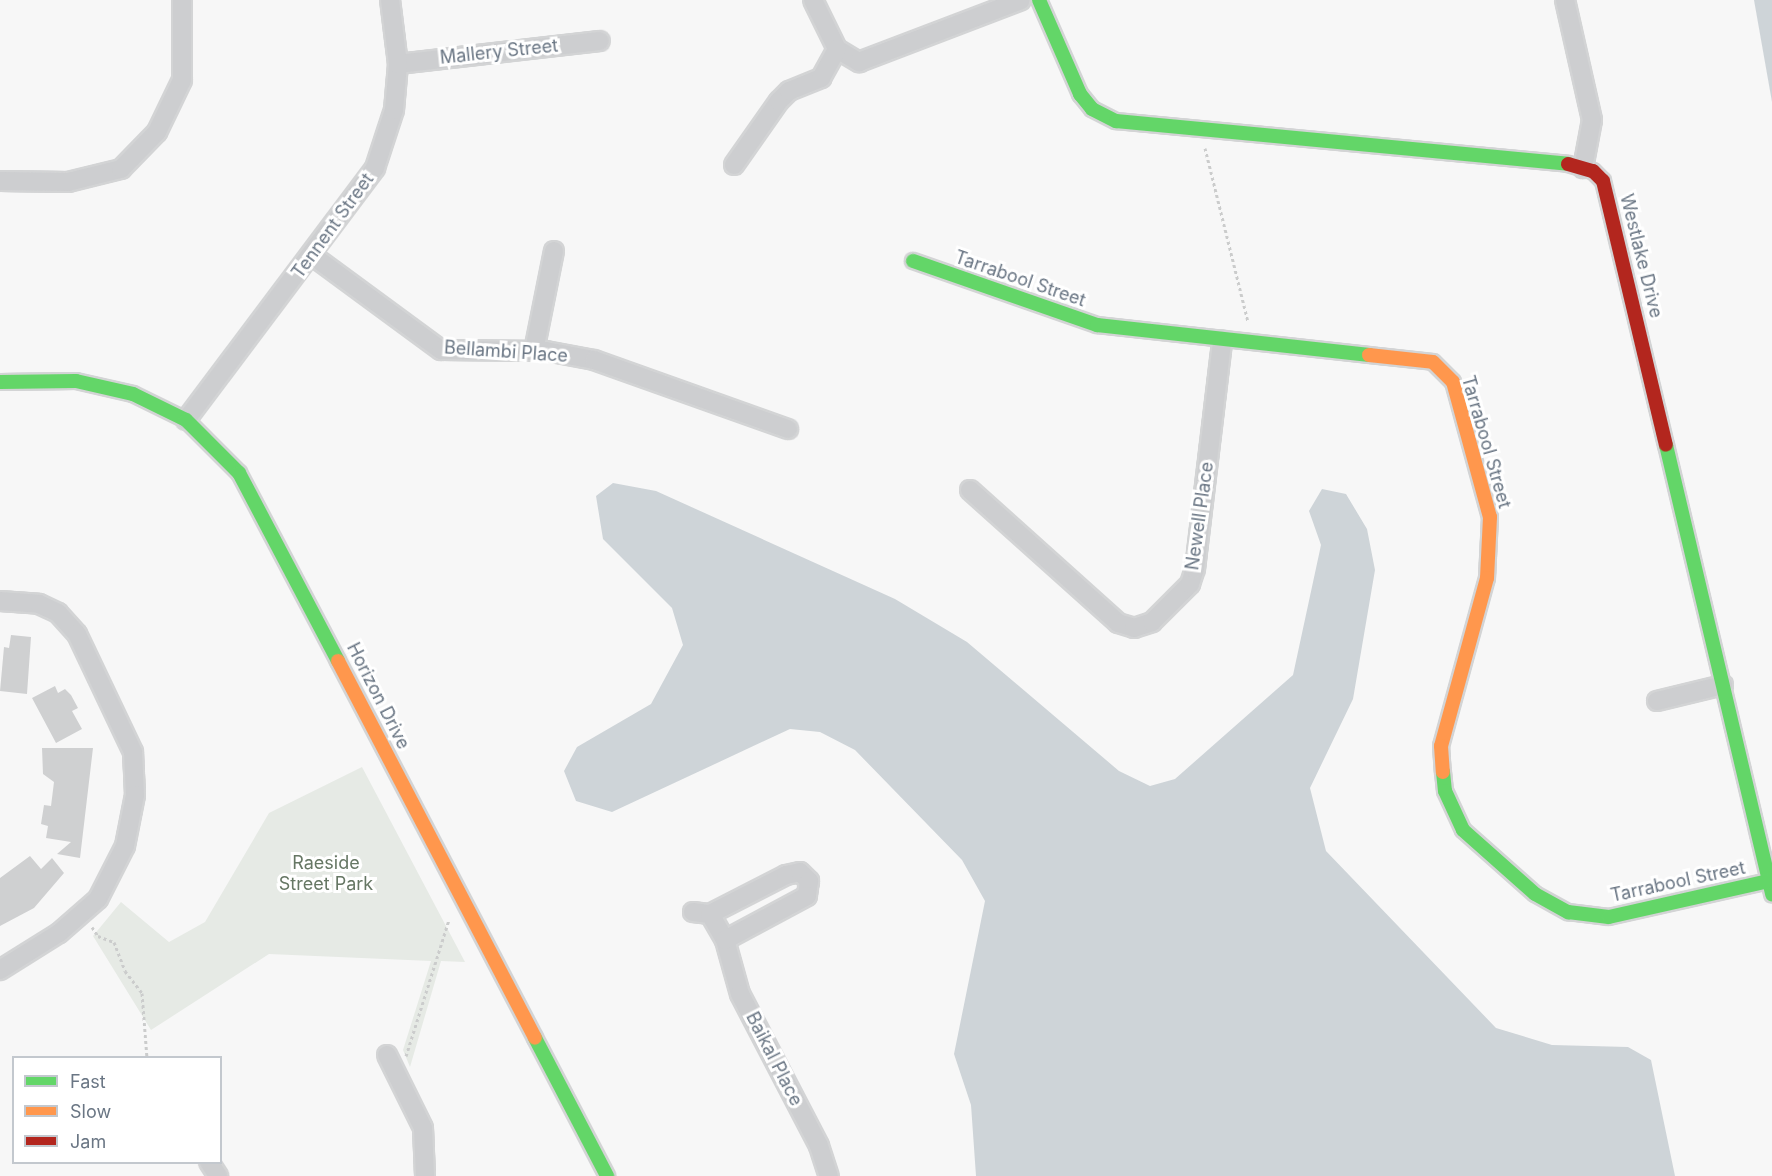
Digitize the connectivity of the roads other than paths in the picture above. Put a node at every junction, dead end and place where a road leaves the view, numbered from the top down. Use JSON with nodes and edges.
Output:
{"nodes":[{"id":1,"x":182,"y":0,"type":"edge"},
{"id":2,"x":390,"y":0,"type":"edge"},
{"id":3,"x":813,"y":0,"type":"edge"},
{"id":4,"x":1021,"y":0,"type":"edge"},
{"id":5,"x":1039,"y":0,"type":"edge"},
{"id":6,"x":1564,"y":0,"type":"edge"},
{"id":7,"x":600,"y":41,"type":"dead end"},
{"id":8,"x":837,"y":49,"type":"junction"},
{"id":9,"x":398,"y":64,"type":"junction"},
{"id":10,"x":734,"y":165,"type":"dead end"},
{"id":11,"x":1582,"y":168,"type":"junction"},
{"id":12,"x":0,"y":181,"type":"edge"},
{"id":13,"x":554,"y":251,"type":"dead end"},
{"id":14,"x":313,"y":256,"type":"junction"},
{"id":15,"x":913,"y":261,"type":"dead end"},
{"id":16,"x":1222,"y":341,"type":"junction"},
{"id":17,"x":534,"y":351,"type":"junction"},
{"id":18,"x":0,"y":382,"type":"edge"},
{"id":19,"x":186,"y":420,"type":"junction"},
{"id":20,"x":788,"y":429,"type":"dead end"},
{"id":21,"x":970,"y":490,"type":"dead end"},
{"id":22,"x":0,"y":601,"type":"edge"},
{"id":23,"x":1723,"y":685,"type":"junction"},
{"id":24,"x":1657,"y":701,"type":"dead end"},
{"id":25,"x":1769,"y":880,"type":"junction"},
{"id":26,"x":1772,"y":895,"type":"edge"},
{"id":27,"x":725,"y":940,"type":"junction"},
{"id":28,"x":0,"y":969,"type":"edge"},
{"id":29,"x":388,"y":1058,"type":"road end"},
{"id":30,"x":425,"y":1176,"type":"edge"},
{"id":31,"x":607,"y":1176,"type":"edge"},
{"id":32,"x":829,"y":1176,"type":"edge"}],
"edges":[{"from":1,"to":12,"type":"street"},
{"from":2,"to":9,"type":"street","name":"Tennent Street"},
{"from":3,"to":8,"type":"street"},
{"from":4,"to":8,"type":"street"},
{"from":5,"to":11,"type":"street"},
{"from":6,"to":11,"type":"street"},
{"from":7,"to":9,"type":"street","name":"Mallery Street"},
{"from":8,"to":10,"type":"street"},
{"from":9,"to":14,"type":"street","name":"Tennent Street"},
{"from":11,"to":23,"type":"street","name":"Westlake Drive"},
{"from":13,"to":17,"type":"street"},
{"from":14,"to":17,"type":"street","name":"Bellambi Place"},
{"from":14,"to":19,"type":"street","name":"Tennent Street"},
{"from":15,"to":16,"type":"street","name":"Tarrabool Street"},
{"from":16,"to":21,"type":"street","name":"Newell Place"},
{"from":16,"to":25,"type":"street","name":"Tarrabool Street"},
{"from":17,"to":20,"type":"street","name":"Bellambi Place"},
{"from":18,"to":19,"type":"street","name":"Horizon Drive"},
{"from":19,"to":31,"type":"street","name":"Horizon Drive"},
{"from":22,"to":28,"type":"street"},
{"from":23,"to":24,"type":"street"},
{"from":23,"to":25,"type":"street","name":"Westlake Drive"},
{"from":25,"to":26,"type":"street","name":"Westlake Drive"},
{"from":27,"to":27,"type":"street","name":"Baikal Place"},
{"from":27,"to":32,"type":"street","name":"Baikal Place"},
{"from":29,"to":30,"type":"street"}]}
